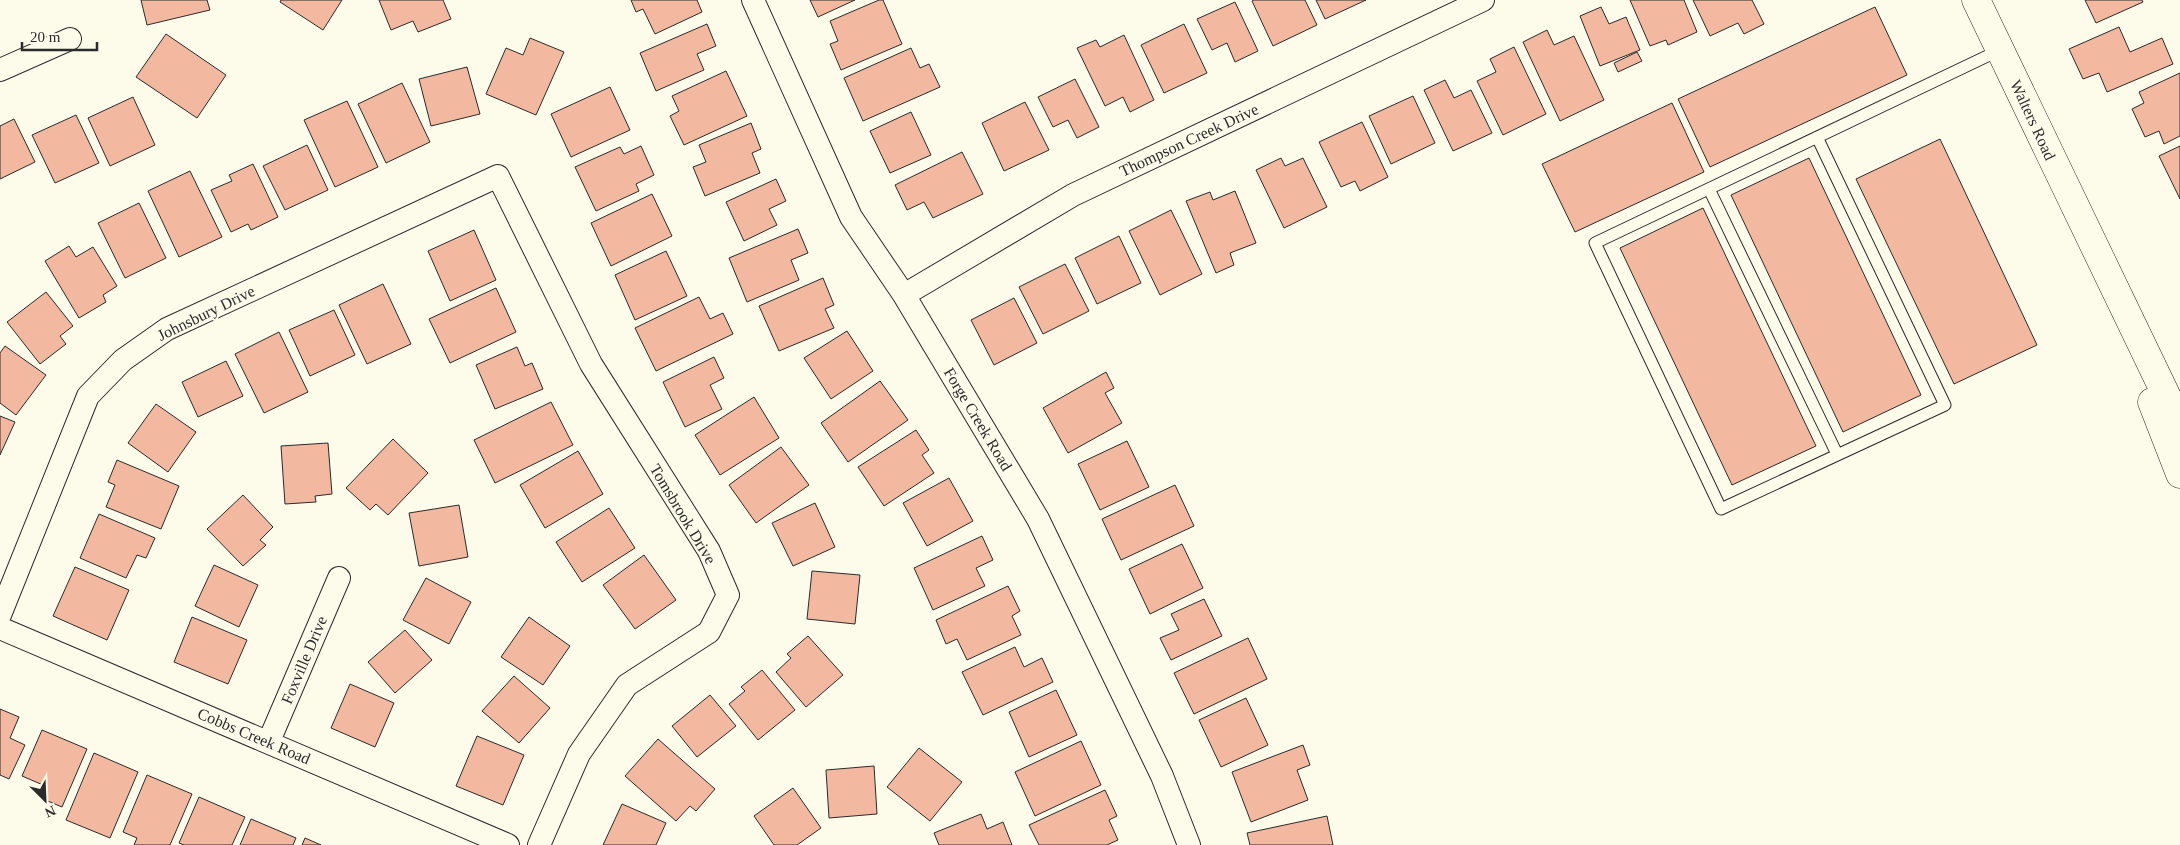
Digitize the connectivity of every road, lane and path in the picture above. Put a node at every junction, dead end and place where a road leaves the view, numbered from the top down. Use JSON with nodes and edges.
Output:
{"nodes":[{"id":1,"x":753,"y":0,"type":"edge"},
{"id":2,"x":1483,"y":0,"type":"edge"},
{"id":3,"x":1976,"y":0,"type":"edge"},
{"id":4,"x":70,"y":39,"type":"dead end"},
{"id":5,"x":2000,"y":50,"type":"junction"},
{"id":6,"x":0,"y":70,"type":"edge"},
{"id":7,"x":1816,"y":138,"type":"junction"},
{"id":8,"x":498,"y":176,"type":"joint"},
{"id":9,"x":1709,"y":188,"type":"junction"},
{"id":10,"x":2090,"y":239,"type":"junction"},
{"id":11,"x":904,"y":295,"type":"junction"},
{"id":12,"x":2180,"y":424,"type":"edge"},
{"id":13,"x":1837,"y":454,"type":"junction"},
{"id":14,"x":2180,"y":474,"type":"edge"},
{"id":15,"x":339,"y":578,"type":"dead end"},
{"id":16,"x":0,"y":615,"type":"edge"},
{"id":17,"x":0,"y":628,"type":"edge"},
{"id":18,"x":269,"y":741,"type":"junction"},
{"id":19,"x":508,"y":845,"type":"edge"},
{"id":20,"x":539,"y":845,"type":"edge"},
{"id":21,"x":1189,"y":845,"type":"edge"}],
"edges":[{"from":1,"to":11,"type":"street","name":"Forge Creek Road"},
{"from":2,"to":11,"type":"street","name":"Thompson Creek Drive"},
{"from":3,"to":5,"type":"street","name":"Walters Road"},
{"from":4,"to":6,"type":"street"},
{"from":5,"to":7,"type":"lane"},
{"from":5,"to":10,"type":"street","name":"Walters Road"},
{"from":7,"to":9,"type":"lane"},
{"from":7,"to":13,"type":"lane"},
{"from":8,"to":16,"type":"street","name":"Johnsbury Drive"},
{"from":8,"to":20,"type":"street","name":"Tomsbrook Drive"},
{"from":9,"to":13,"type":"lane"},
{"from":9,"to":13,"type":"lane"},
{"from":10,"to":12,"type":"street","name":"Walters Road"},
{"from":10,"to":14,"type":"street","name":"Walters Road"},
{"from":11,"to":21,"type":"street","name":"Forge Creek Road"},
{"from":15,"to":18,"type":"street","name":"Foxville Drive"},
{"from":17,"to":18,"type":"street","name":"Cobbs Creek Road"},
{"from":18,"to":19,"type":"street","name":"Cobbs Creek Road"}]}
